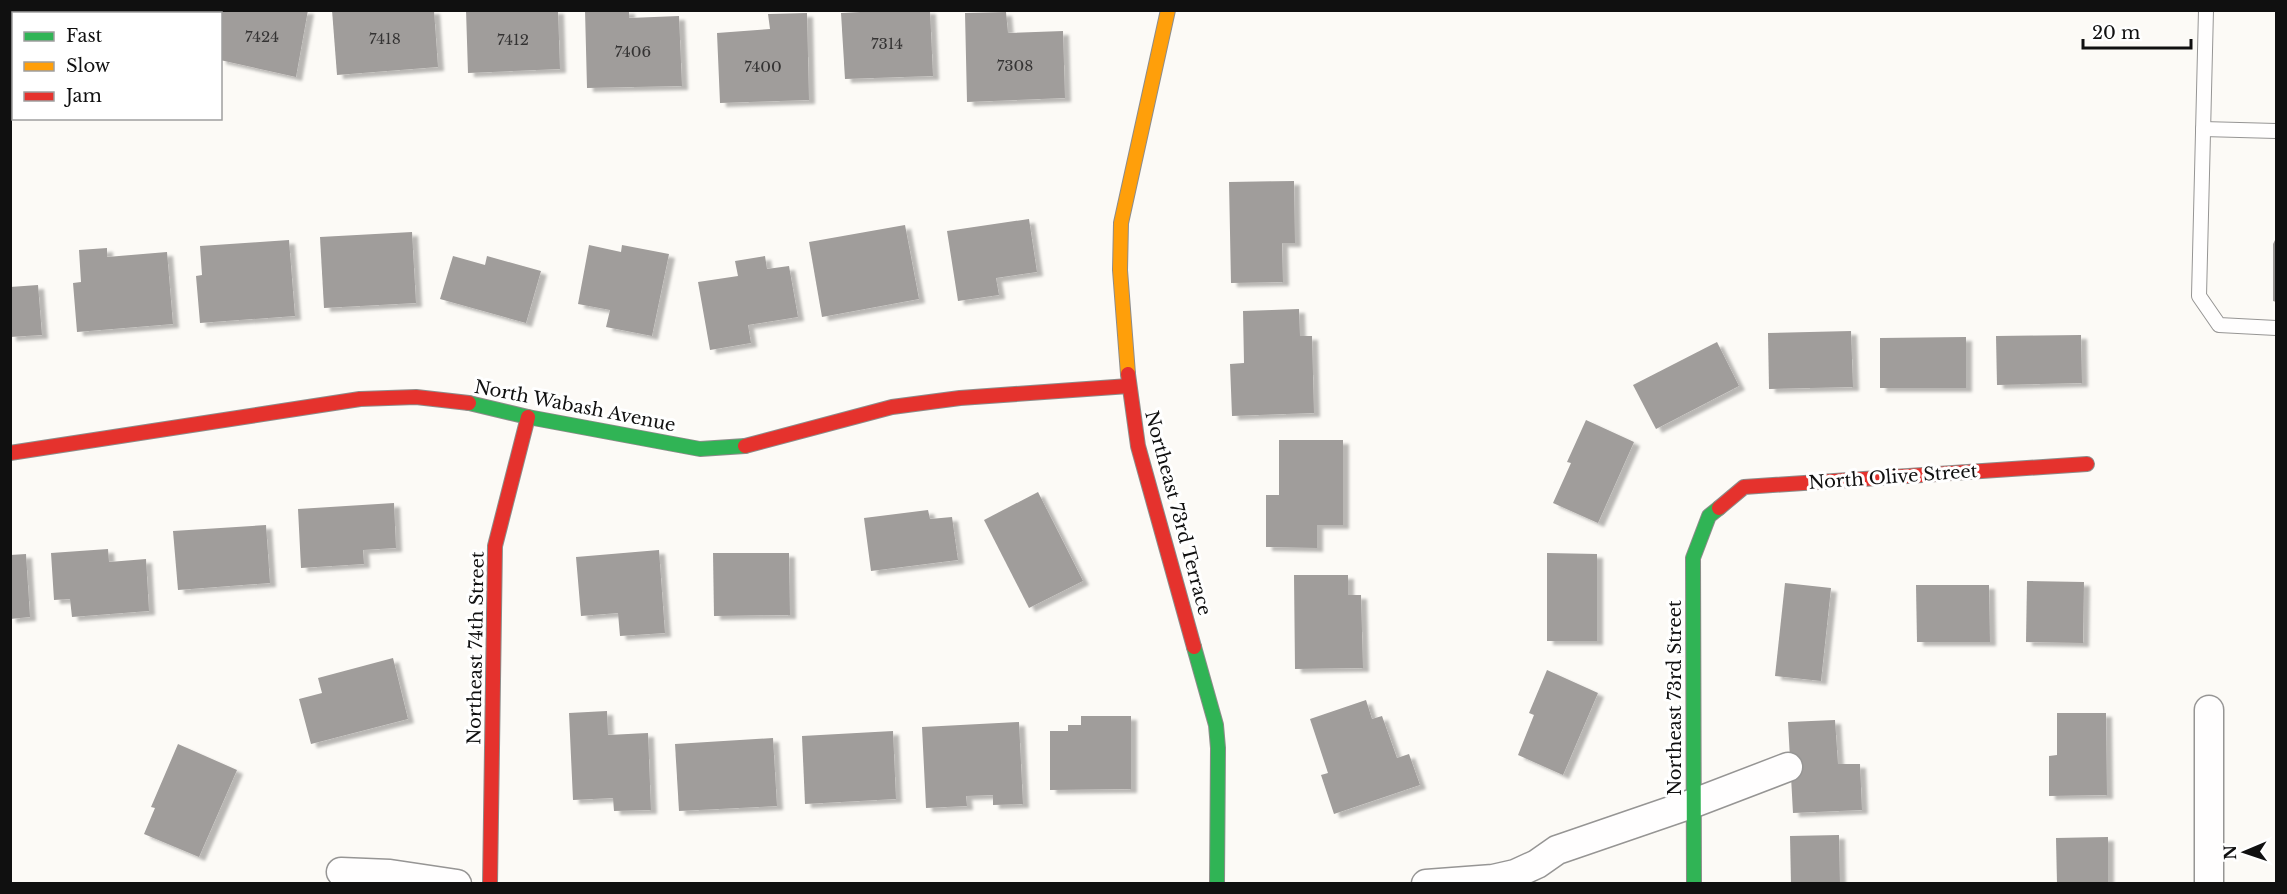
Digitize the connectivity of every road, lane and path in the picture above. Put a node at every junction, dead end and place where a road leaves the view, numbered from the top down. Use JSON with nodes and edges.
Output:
{"nodes":[{"id":1,"x":1168,"y":10,"type":"edge"},
{"id":2,"x":2206,"y":10,"type":"edge"},
{"id":3,"x":2203,"y":129,"type":"junction"},
{"id":4,"x":2277,"y":131,"type":"edge"},
{"id":5,"x":2277,"y":328,"type":"edge"},
{"id":6,"x":1129,"y":386,"type":"junction"},
{"id":7,"x":528,"y":417,"type":"junction"},
{"id":8,"x":10,"y":453,"type":"edge"},
{"id":9,"x":2087,"y":464,"type":"dead end"},
{"id":10,"x":1709,"y":516,"type":"joint"},
{"id":11,"x":2209,"y":710,"type":"dead end"},
{"id":12,"x":1788,"y":767,"type":"dead end"},
{"id":13,"x":1694,"y":803,"type":"junction"},
{"id":14,"x":341,"y":872,"type":"dead end"},
{"id":15,"x":457,"y":884,"type":"edge"},
{"id":16,"x":490,"y":884,"type":"edge"},
{"id":17,"x":1216,"y":884,"type":"edge"},
{"id":18,"x":1426,"y":884,"type":"edge"},
{"id":19,"x":1694,"y":884,"type":"edge"},
{"id":20,"x":2209,"y":884,"type":"edge"}],
"edges":[{"from":1,"to":6,"type":"street","name":"Northeast 73rd Terrace"},
{"from":2,"to":3,"type":"lane"},
{"from":3,"to":4,"type":"lane"},
{"from":3,"to":5,"type":"lane"},
{"from":6,"to":7,"type":"street","name":"North Wabash Avenue"},
{"from":6,"to":17,"type":"street","name":"Northeast 73rd Terrace"},
{"from":7,"to":8,"type":"street","name":"North Wabash Avenue"},
{"from":7,"to":16,"type":"street","name":"Northeast 74th Street"},
{"from":9,"to":10,"type":"street","name":"North Olive Street"},
{"from":10,"to":13,"type":"street","name":"Northeast 73rd Street"},
{"from":11,"to":20,"type":"street"},
{"from":12,"to":13,"type":"street"},
{"from":13,"to":18,"type":"street"},
{"from":13,"to":19,"type":"street","name":"Northeast 73rd Street"},
{"from":14,"to":15,"type":"street"}]}
